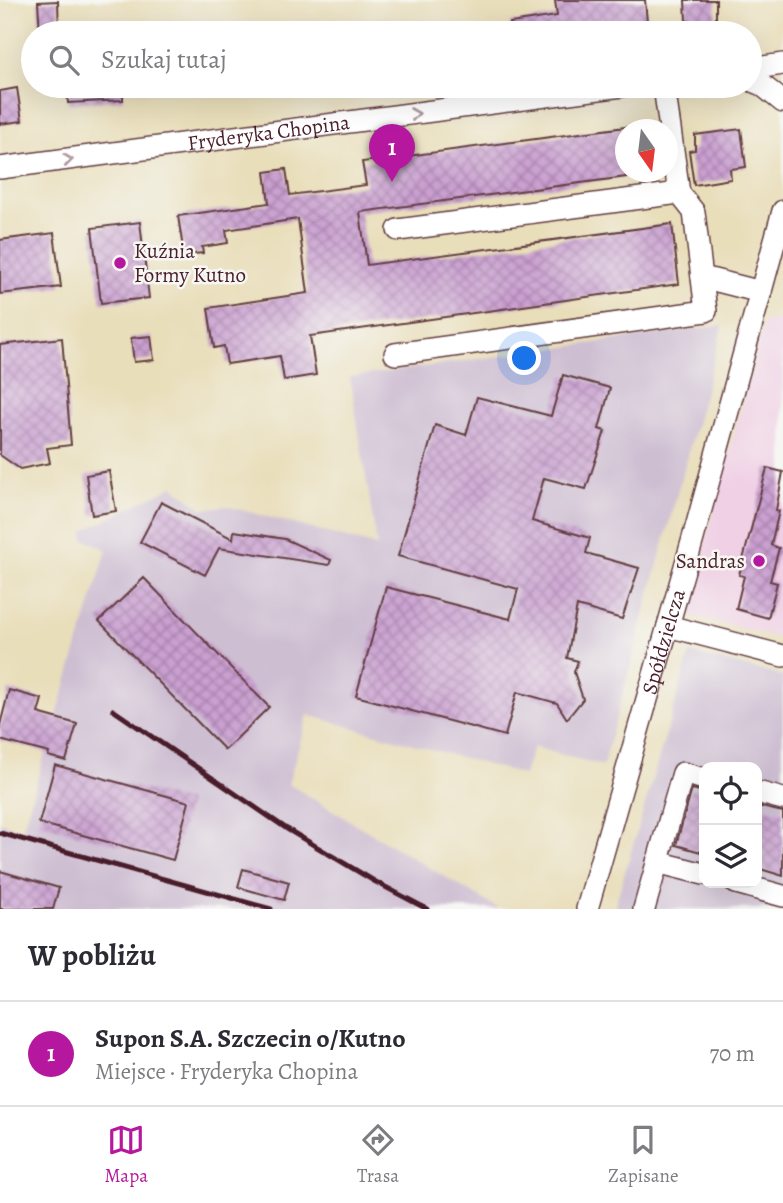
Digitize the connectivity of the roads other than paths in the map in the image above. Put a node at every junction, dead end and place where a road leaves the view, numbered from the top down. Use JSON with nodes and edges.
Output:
{"nodes":[{"id":1,"x":783,"y":64,"type":"edge"},
{"id":2,"x":762,"y":67,"type":"edge"},
{"id":3,"x":762,"y":85,"type":"edge"},
{"id":4,"x":532,"y":98,"type":"edge"},
{"id":5,"x":666,"y":98,"type":"edge"},
{"id":6,"x":783,"y":102,"type":"edge"},
{"id":7,"x":0,"y":169,"type":"edge"},
{"id":8,"x":679,"y":193,"type":"junction"},
{"id":9,"x":783,"y":211,"type":"edge"},
{"id":10,"x":398,"y":230,"type":"dead end"},
{"id":11,"x":702,"y":277,"type":"junction"},
{"id":12,"x":761,"y":292,"type":"junction"},
{"id":13,"x":395,"y":354,"type":"dead end"},
{"id":14,"x":668,"y":626,"type":"junction"},
{"id":15,"x":783,"y":656,"type":"edge"},
{"id":16,"x":699,"y":778,"type":"edge"},
{"id":17,"x":762,"y":793,"type":"edge"},
{"id":18,"x":783,"y":799,"type":"edge"},
{"id":19,"x":657,"y":862,"type":"junction"},
{"id":20,"x":699,"y":873,"type":"edge"},
{"id":21,"x":756,"y":888,"type":"edge"},
{"id":22,"x":783,"y":895,"type":"edge"},
{"id":23,"x":587,"y":909,"type":"edge"},
{"id":24,"x":644,"y":909,"type":"edge"}],
"edges":[{"from":1,"to":2,"type":"street"},
{"from":3,"to":6,"type":"street"},
{"from":7,"to":4,"type":"street","name":"Fryderyka Chopina","one_way":true},
{"from":5,"to":8,"type":"street"},
{"from":8,"to":10,"type":"street"},
{"from":8,"to":11,"type":"street"},
{"from":9,"to":12,"type":"street","name":"Spółdzielcza"},
{"from":11,"to":12,"type":"street"},
{"from":11,"to":13,"type":"street"},
{"from":12,"to":14,"type":"street","name":"Spółdzielcza"},
{"from":14,"to":15,"type":"street"},
{"from":14,"to":23,"type":"street","name":"Spółdzielcza"},
{"from":16,"to":19,"type":"street"},
{"from":17,"to":18,"type":"street"},
{"from":19,"to":20,"type":"street"},
{"from":19,"to":24,"type":"street"},
{"from":21,"to":22,"type":"street"}]}
